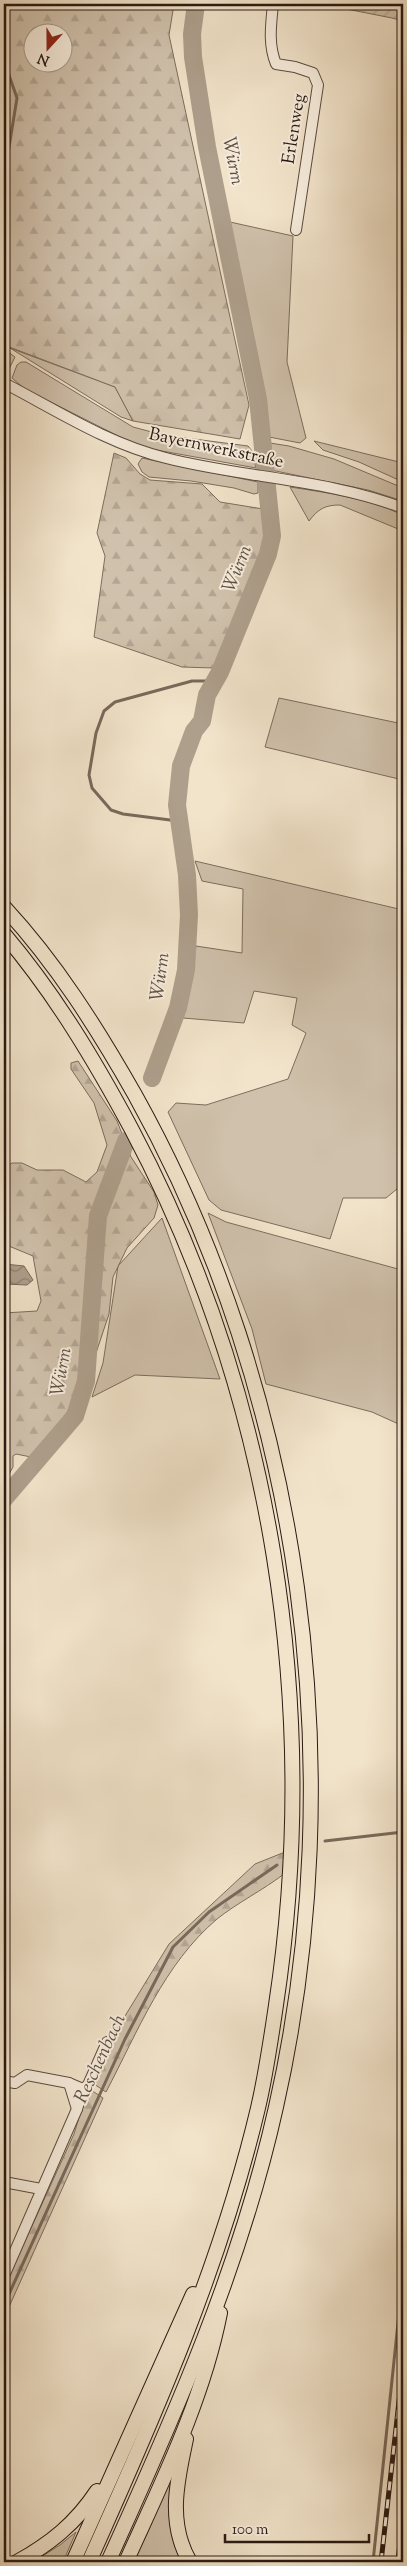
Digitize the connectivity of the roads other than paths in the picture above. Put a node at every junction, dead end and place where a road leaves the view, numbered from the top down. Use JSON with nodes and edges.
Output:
{"nodes":[{"id":1,"x":273,"y":4,"type":"edge"},
{"id":2,"x":296,"y":230,"type":"dead end"},
{"id":3,"x":4,"y":383,"type":"edge"},
{"id":4,"x":403,"y":508,"type":"edge"},
{"id":5,"x":4,"y":907,"type":"edge"},
{"id":6,"x":4,"y":934,"type":"edge"},
{"id":7,"x":107,"y":2042,"type":"dead end"},
{"id":8,"x":4,"y":2081,"type":"edge"},
{"id":9,"x":69,"y":2082,"type":"junction"},
{"id":10,"x":83,"y":2089,"type":"junction"},
{"id":11,"x":77,"y":2109,"type":"junction"},
{"id":12,"x":4,"y":2182,"type":"edge"},
{"id":13,"x":41,"y":2190,"type":"junction"},
{"id":14,"x":209,"y":2274,"type":"junction"},
{"id":15,"x":4,"y":2276,"type":"edge"},
{"id":16,"x":226,"y":2280,"type":"junction"},
{"id":17,"x":192,"y":2411,"type":"junction"},
{"id":18,"x":115,"y":2466,"type":"junction"},
{"id":19,"x":17,"y":2562,"type":"edge"},
{"id":20,"x":73,"y":2562,"type":"edge"},
{"id":21,"x":89,"y":2562,"type":"edge"},
{"id":22,"x":108,"y":2562,"type":"edge"},
{"id":23,"x":126,"y":2562,"type":"edge"},
{"id":24,"x":190,"y":2562,"type":"edge"}],
"edges":[{"from":1,"to":2,"type":"street","name":"Erlenweg"},
{"from":3,"to":4,"type":"street","name":"Bayernwerkstraße"},
{"from":5,"to":16,"type":"highway"},
{"from":6,"to":14,"type":"highway"},
{"from":7,"to":10,"type":"street"},
{"from":8,"to":9,"type":"street"},
{"from":9,"to":10,"type":"street"},
{"from":9,"to":11,"type":"street"},
{"from":10,"to":11,"type":"street"},
{"from":11,"to":13,"type":"street"},
{"from":12,"to":13,"type":"street"},
{"from":13,"to":15,"type":"street"},
{"from":14,"to":18,"type":"highway"},
{"from":14,"to":21,"type":"highway"},
{"from":16,"to":17,"type":"highway"},
{"from":16,"to":22,"type":"highway"},
{"from":17,"to":23,"type":"highway"},
{"from":17,"to":24,"type":"highway"},
{"from":18,"to":19,"type":"highway"},
{"from":18,"to":20,"type":"highway"}]}
